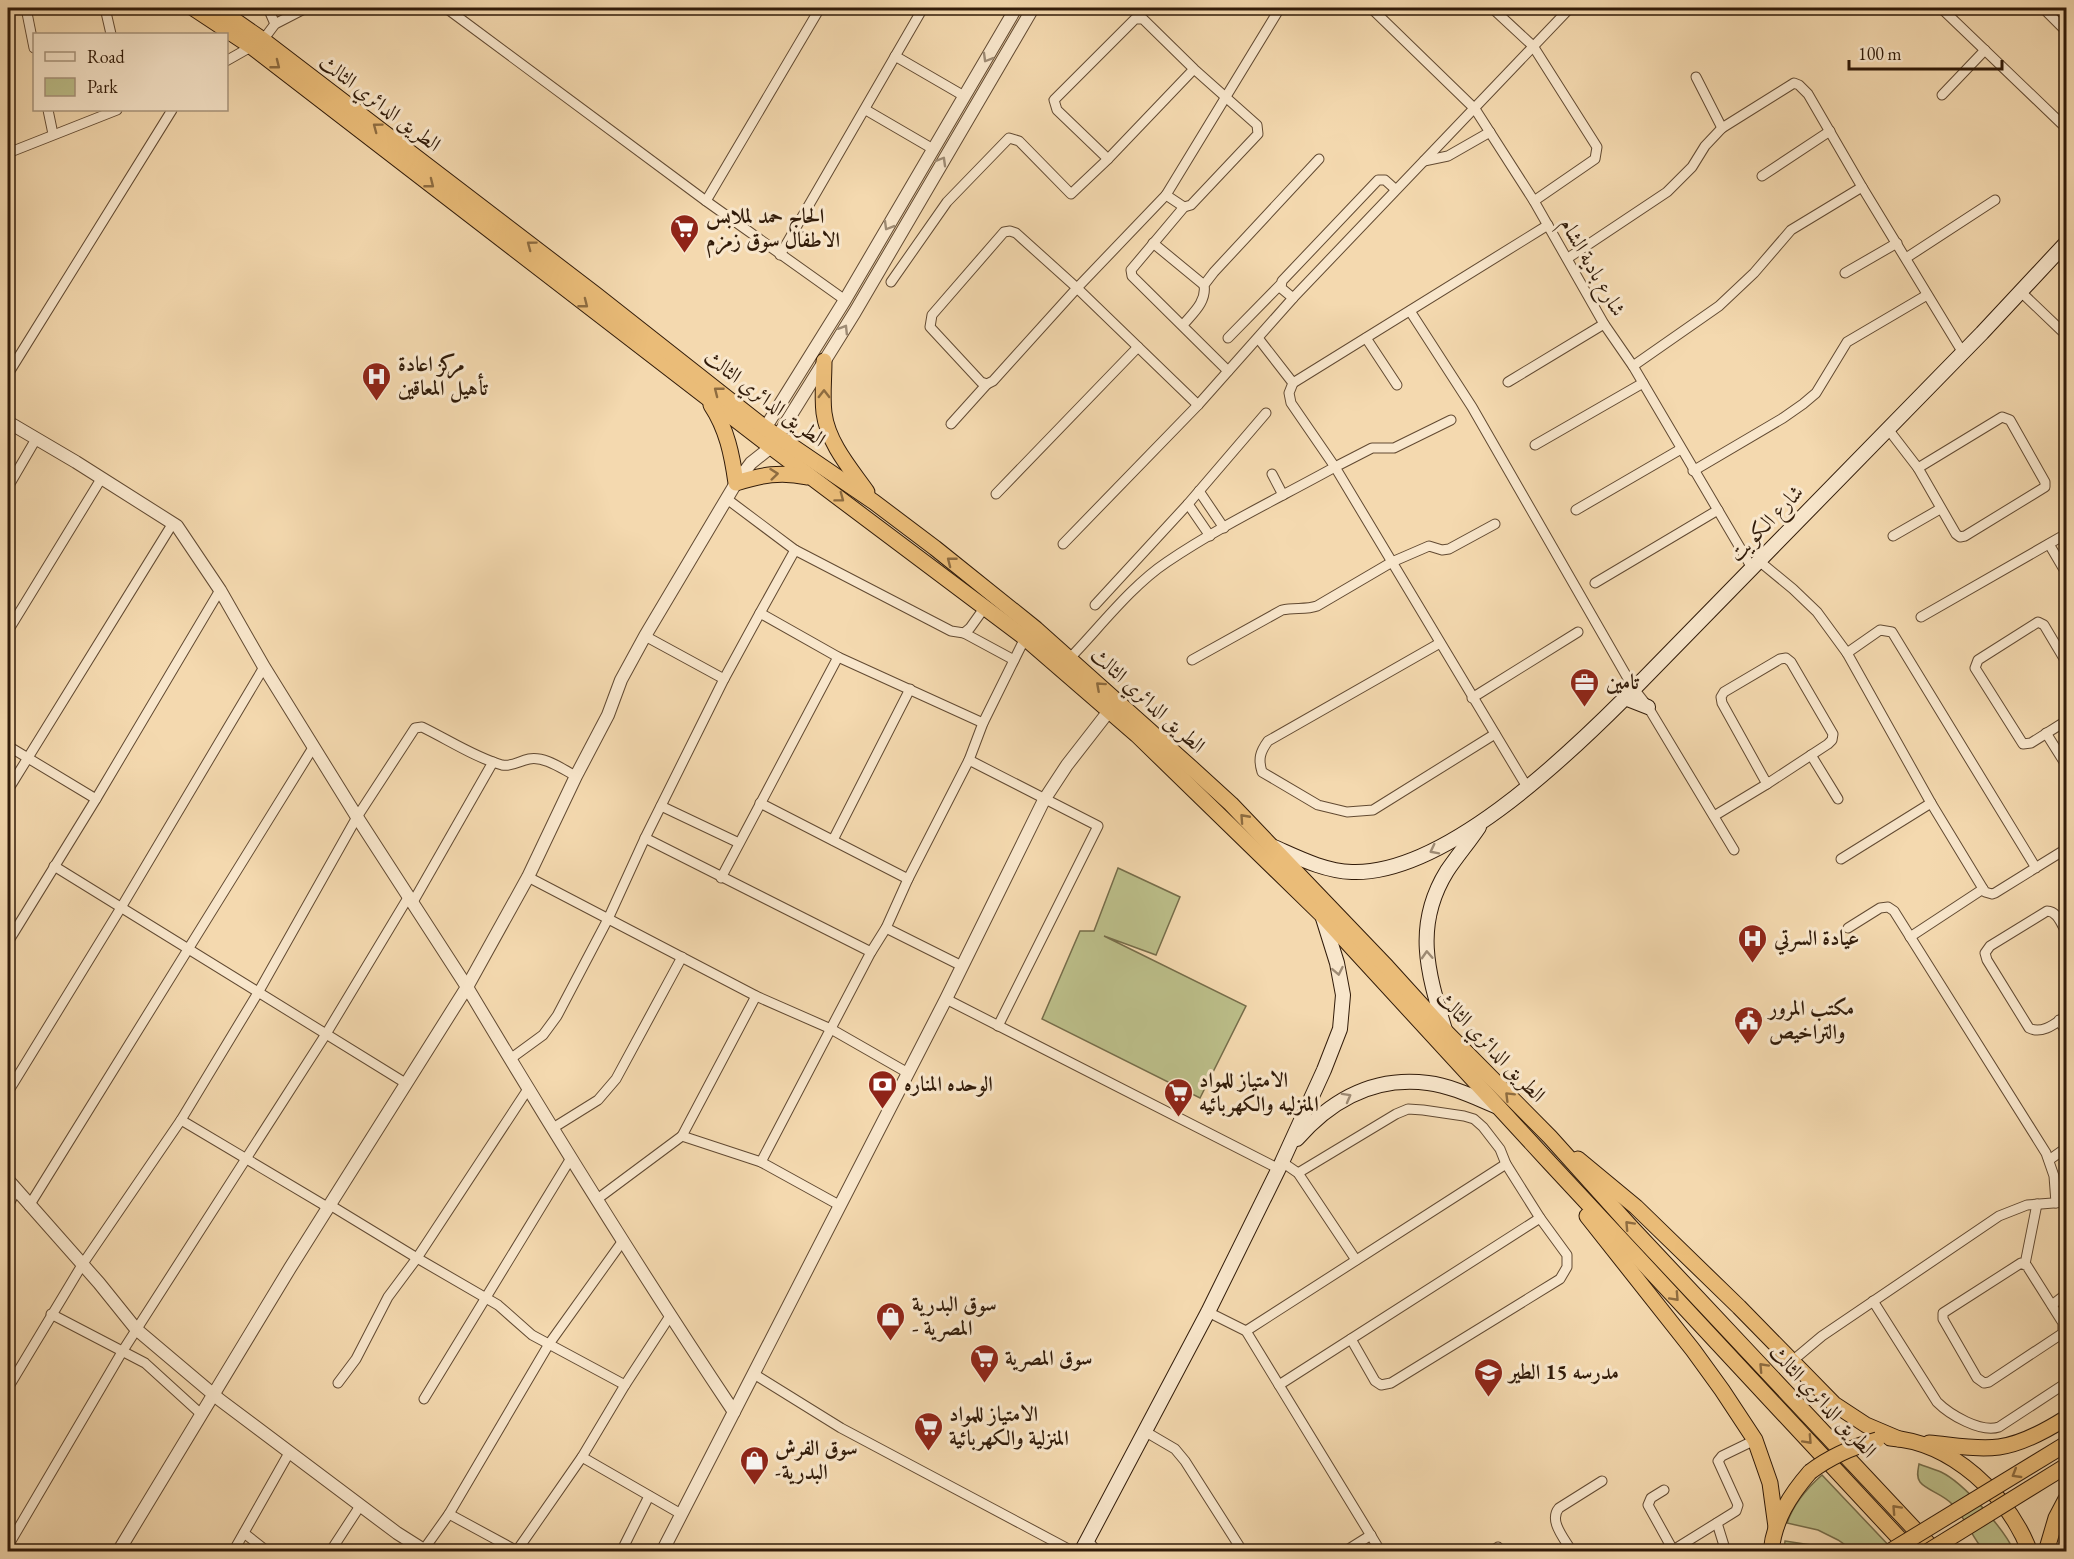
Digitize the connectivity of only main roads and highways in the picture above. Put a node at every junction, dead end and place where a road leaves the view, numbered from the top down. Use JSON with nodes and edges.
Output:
{"nodes":[{"id":1,"x":193,"y":8,"type":"edge"},
{"id":2,"x":217,"y":8,"type":"edge"},
{"id":3,"x":258,"y":44,"type":"junction"},
{"id":4,"x":2067,"y":243,"type":"edge"},
{"id":5,"x":824,"y":361,"type":"road end"},
{"id":6,"x":705,"y":396,"type":"junction"},
{"id":7,"x":768,"y":437,"type":"junction"},
{"id":8,"x":813,"y":478,"type":"junction"},
{"id":9,"x":874,"y":501,"type":"junction"},
{"id":10,"x":1630,"y":694,"type":"junction"},
{"id":11,"x":1648,"y":707,"type":"road end"},
{"id":12,"x":1484,"y":820,"type":"junction"},
{"id":13,"x":1267,"y":843,"type":"junction"},
{"id":14,"x":1322,"y":915,"type":"junction"},
{"id":15,"x":1446,"y":1032,"type":"junction"},
{"id":16,"x":1498,"y":1107,"type":"junction"},
{"id":17,"x":1550,"y":1137,"type":"junction"},
{"id":18,"x":1283,"y":1160,"type":"junction"},
{"id":19,"x":1549,"y":1162,"type":"junction"},
{"id":20,"x":2067,"y":1418,"type":"edge"},
{"id":21,"x":1906,"y":1440,"type":"junction"},
{"id":22,"x":2067,"y":1444,"type":"edge"},
{"id":23,"x":2067,"y":1466,"type":"edge"},
{"id":24,"x":2067,"y":1499,"type":"edge"},
{"id":25,"x":1771,"y":1543,"type":"edge"},
{"id":26,"x":1084,"y":1546,"type":"edge"},
{"id":27,"x":1888,"y":1551,"type":"edge"},
{"id":28,"x":1912,"y":1551,"type":"edge"},
{"id":29,"x":1927,"y":1551,"type":"edge"},
{"id":30,"x":1936,"y":1551,"type":"edge"},
{"id":31,"x":2030,"y":1551,"type":"edge"},
{"id":32,"x":2046,"y":1551,"type":"edge"}],
"edges":[{"from":1,"to":3,"type":"highway","name":"الطريق الدائري الثالث"},
{"from":2,"to":3,"type":"highway","name":"الطريق الدائري الثالث"},
{"from":3,"to":6,"type":"highway","name":"الطريق الدائري الثالث","one_way":true},
{"from":7,"to":3,"type":"highway","name":"الطريق الدائري الثالث","one_way":true},
{"from":4,"to":10,"type":"main road","name":"شارع الكويت"},
{"from":9,"to":5,"type":"highway","one_way":true},
{"from":6,"to":7,"type":"highway","name":"الطريق الدائري الثالث"},
{"from":6,"to":8,"type":"highway","one_way":true},
{"from":7,"to":8,"type":"highway","name":"الطريق الدائري الثالث"},
{"from":7,"to":9,"type":"highway","name":"الطريق الدائري الثالث"},
{"from":8,"to":14,"type":"highway","name":"الطريق الدائري الثالث","one_way":true},
{"from":13,"to":9,"type":"highway","name":"الطريق الدائري الثالث","one_way":true},
{"from":10,"to":11,"type":"main road"},
{"from":10,"to":12,"type":"main road","name":"شارع الكويت"},
{"from":12,"to":13,"type":"main road","name":"شارع الكويت","one_way":true},
{"from":15,"to":12,"type":"main road","name":"شارع الكويت","one_way":true},
{"from":13,"to":15,"type":"highway","name":"الطريق الدائري الثالث"},
{"from":14,"to":16,"type":"highway","name":"الطريق الدائري الثالث"},
{"from":14,"to":18,"type":"main road","one_way":true},
{"from":17,"to":15,"type":"highway","name":"الطريق الدائري الثالث","one_way":true},
{"from":18,"to":16,"type":"main road","one_way":true},
{"from":16,"to":19,"type":"highway","name":"الطريق الدائري الثالث"},
{"from":17,"to":21,"type":"highway"},
{"from":30,"to":17,"type":"highway","name":"الطريق الدائري الثالث","one_way":true},
{"from":18,"to":26,"type":"main road"},
{"from":19,"to":25,"type":"highway"},
{"from":19,"to":28,"type":"highway","name":"الطريق الدائري الثالث","one_way":true},
{"from":20,"to":21,"type":"highway"},
{"from":21,"to":25,"type":"highway","bridge":true},
{"from":21,"to":31,"type":"highway"},
{"from":22,"to":27,"type":"highway","one_way":true,"bridge":true},
{"from":23,"to":29,"type":"highway","bridge":true},
{"from":24,"to":32,"type":"highway"}]}
